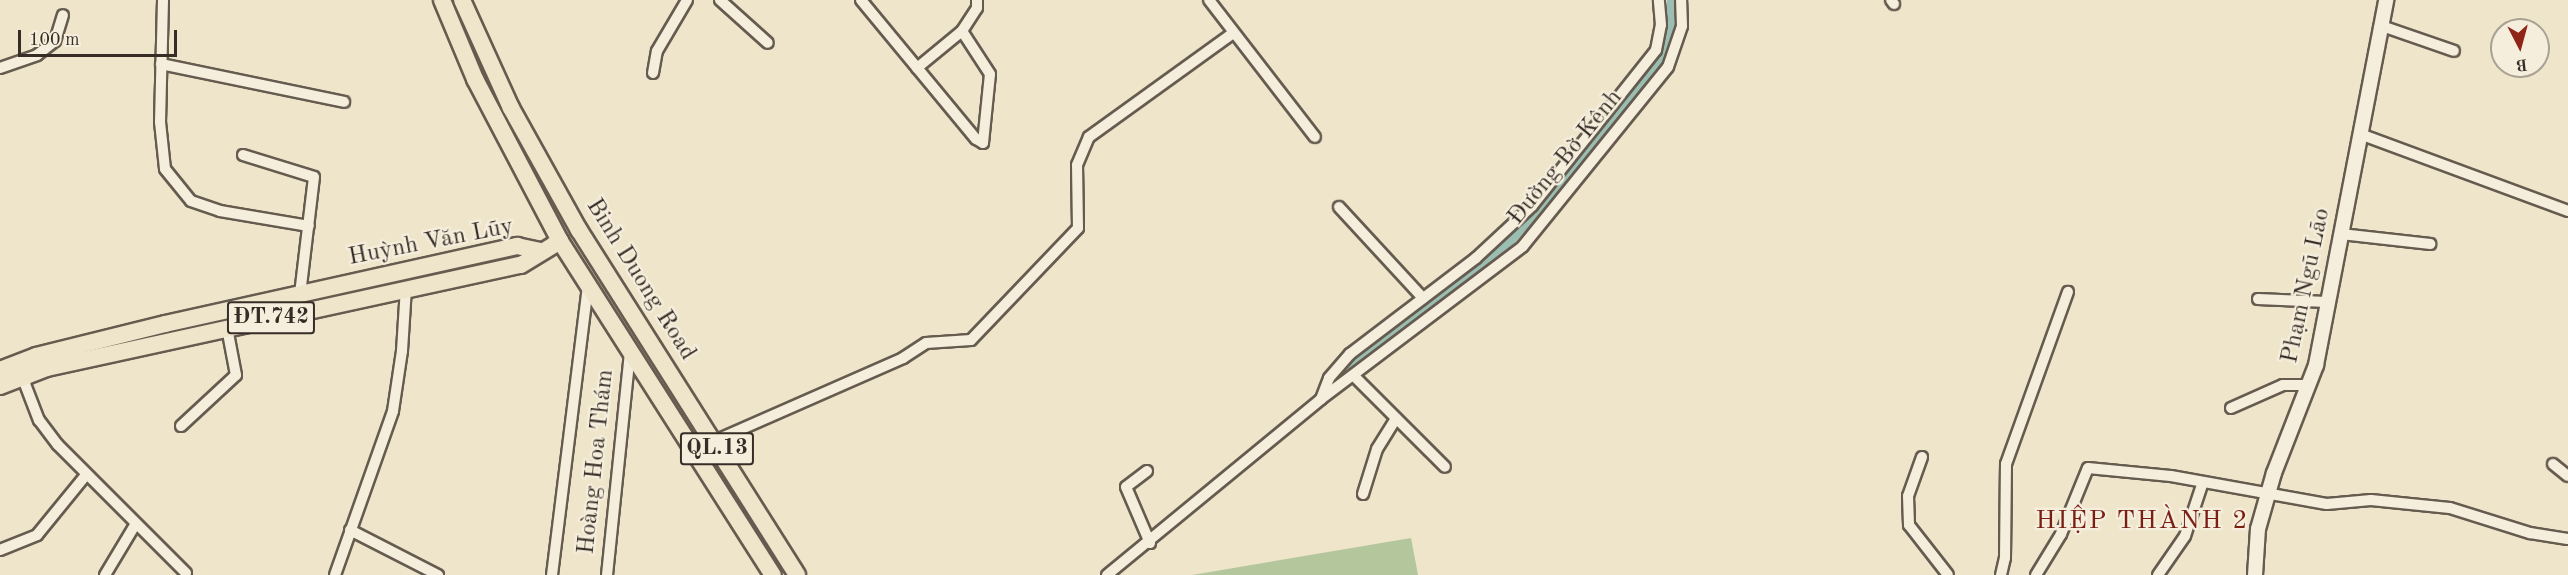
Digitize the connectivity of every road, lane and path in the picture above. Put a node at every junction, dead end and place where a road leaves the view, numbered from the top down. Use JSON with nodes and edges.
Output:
{"nodes":[{"id":1,"x":163,"y":0,"type":"edge"},
{"id":2,"x":442,"y":0,"type":"edge"},
{"id":3,"x":462,"y":0,"type":"edge"},
{"id":4,"x":687,"y":0,"type":"edge"},
{"id":5,"x":720,"y":0,"type":"edge"},
{"id":6,"x":861,"y":0,"type":"edge"},
{"id":7,"x":977,"y":0,"type":"edge"},
{"id":8,"x":1209,"y":0,"type":"edge"},
{"id":9,"x":1659,"y":0,"type":"edge"},
{"id":10,"x":1681,"y":0,"type":"edge"},
{"id":11,"x":2386,"y":0,"type":"edge"},
{"id":12,"x":63,"y":15,"type":"dead end"},
{"id":13,"x":2382,"y":26,"type":"junction"},
{"id":14,"x":962,"y":32,"type":"junction"},
{"id":15,"x":1233,"y":34,"type":"junction"},
{"id":16,"x":768,"y":43,"type":"dead end"},
{"id":17,"x":2454,"y":51,"type":"dead end"},
{"id":18,"x":161,"y":64,"type":"junction"},
{"id":19,"x":0,"y":68,"type":"edge"},
{"id":20,"x":917,"y":68,"type":"junction"},
{"id":21,"x":653,"y":73,"type":"dead end"},
{"id":22,"x":344,"y":102,"type":"dead end"},
{"id":23,"x":2360,"y":134,"type":"junction"},
{"id":24,"x":1315,"y":137,"type":"dead end"},
{"id":25,"x":243,"y":155,"type":"dead end"},
{"id":26,"x":1339,"y":207,"type":"dead end"},
{"id":27,"x":2568,"y":211,"type":"edge"},
{"id":28,"x":309,"y":226,"type":"junction"},
{"id":29,"x":579,"y":230,"type":"junction"},
{"id":30,"x":2340,"y":234,"type":"junction"},
{"id":31,"x":560,"y":241,"type":"junction"},
{"id":32,"x":2430,"y":244,"type":"dead end"},
{"id":33,"x":540,"y":251,"type":"junction"},
{"id":34,"x":588,"y":285,"type":"junction"},
{"id":35,"x":406,"y":288,"type":"junction"},
{"id":36,"x":2068,"y":292,"type":"dead end"},
{"id":37,"x":300,"y":294,"type":"junction"},
{"id":38,"x":1424,"y":298,"type":"junction"},
{"id":39,"x":2258,"y":299,"type":"dead end"},
{"id":40,"x":2327,"y":302,"type":"junction"},
{"id":41,"x":227,"y":328,"type":"junction"},
{"id":42,"x":630,"y":353,"type":"junction"},
{"id":43,"x":0,"y":370,"type":"edge"},
{"id":44,"x":28,"y":374,"type":"junction"},
{"id":45,"x":1354,"y":377,"type":"junction"},
{"id":46,"x":2308,"y":385,"type":"junction"},
{"id":47,"x":0,"y":386,"type":"edge"},
{"id":48,"x":1321,"y":399,"type":"junction"},
{"id":49,"x":2230,"y":408,"type":"dead end"},
{"id":50,"x":1396,"y":418,"type":"junction"},
{"id":51,"x":181,"y":426,"type":"dead end"},
{"id":52,"x":712,"y":442,"type":"junction"},
{"id":53,"x":1922,"y":457,"type":"dead end"},
{"id":54,"x":2553,"y":464,"type":"dead end"},
{"id":55,"x":1445,"y":467,"type":"dead end"},
{"id":56,"x":1147,"y":471,"type":"dead end"},
{"id":57,"x":86,"y":475,"type":"junction"},
{"id":58,"x":2568,"y":476,"type":"edge"},
{"id":59,"x":2203,"y":482,"type":"junction"},
{"id":60,"x":1363,"y":494,"type":"dead end"},
{"id":61,"x":2268,"y":494,"type":"junction"},
{"id":62,"x":135,"y":525,"type":"junction"},
{"id":63,"x":350,"y":530,"type":"junction"},
{"id":64,"x":2568,"y":539,"type":"edge"},
{"id":65,"x":1150,"y":543,"type":"junction"},
{"id":66,"x":0,"y":550,"type":"edge"},
{"id":67,"x":186,"y":573,"type":"dead end"},
{"id":68,"x":105,"y":575,"type":"edge"},
{"id":69,"x":335,"y":575,"type":"edge"},
{"id":70,"x":438,"y":575,"type":"edge"},
{"id":71,"x":552,"y":575,"type":"edge"},
{"id":72,"x":607,"y":575,"type":"edge"},
{"id":73,"x":773,"y":575,"type":"edge"},
{"id":74,"x":797,"y":575,"type":"edge"},
{"id":75,"x":1107,"y":575,"type":"edge"},
{"id":76,"x":1948,"y":575,"type":"edge"},
{"id":77,"x":2001,"y":575,"type":"edge"},
{"id":78,"x":2036,"y":575,"type":"edge"},
{"id":79,"x":2158,"y":575,"type":"edge"},
{"id":80,"x":2254,"y":575,"type":"edge"}],
"edges":[{"from":1,"to":18,"type":"street"},
{"from":2,"to":31,"type":"main road","name":"Binh Duong Road","number":"QL.13"},
{"from":3,"to":29,"type":"main road","name":"Binh Duong Road","number":"QL.13"},
{"from":4,"to":21,"type":"street"},
{"from":5,"to":16,"type":"street"},
{"from":6,"to":20,"type":"street"},
{"from":7,"to":14,"type":"street"},
{"from":8,"to":15,"type":"street"},
{"from":9,"to":38,"type":"street"},
{"from":10,"to":45,"type":"street","name":"Đường Bờ Kênh"},
{"from":11,"to":13,"type":"street","name":"Phạm Ngũ Lão"},
{"from":12,"to":19,"type":"street"},
{"from":13,"to":17,"type":"street"},
{"from":13,"to":23,"type":"street","name":"Phạm Ngũ Lão"},
{"from":14,"to":20,"type":"street"},
{"from":14,"to":20,"type":"street"},
{"from":15,"to":24,"type":"street"},
{"from":15,"to":52,"type":"street"},
{"from":18,"to":22,"type":"street"},
{"from":18,"to":28,"type":"street"},
{"from":23,"to":27,"type":"street"},
{"from":23,"to":30,"type":"street","name":"Phạm Ngũ Lão"},
{"from":25,"to":28,"type":"street"},
{"from":26,"to":38,"type":"street"},
{"from":28,"to":37,"type":"street"},
{"from":29,"to":31,"type":"main road"},
{"from":29,"to":52,"type":"main road","name":"Binh Duong Road","number":"QL.13"},
{"from":30,"to":32,"type":"street"},
{"from":30,"to":40,"type":"street","name":"Phạm Ngũ Lão"},
{"from":31,"to":33,"type":"main road","number":"ĐT.742"},
{"from":31,"to":34,"type":"main road","name":"Binh Duong Road","number":"QL.13"},
{"from":33,"to":35,"type":"main road","name":"Huỳnh Văn Lũy","number":"ĐT.742"},
{"from":33,"to":37,"type":"main road","name":"Huỳnh Văn Lũy","number":"ĐT.742"},
{"from":34,"to":42,"type":"main road","name":"Binh Duong Road","number":"QL.13"},
{"from":34,"to":71,"type":"street"},
{"from":35,"to":41,"type":"main road","name":"Huỳnh Văn Lũy","number":"ĐT.742"},
{"from":35,"to":63,"type":"street"},
{"from":36,"to":77,"type":"street"},
{"from":37,"to":43,"type":"main road","name":"Huỳnh Văn Lũy","number":"ĐT.742"},
{"from":38,"to":48,"type":"street"},
{"from":39,"to":40,"type":"street"},
{"from":40,"to":46,"type":"street","name":"Phạm Ngũ Lão"},
{"from":41,"to":44,"type":"main road","name":"Huỳnh Văn Lũy","number":"ĐT.742"},
{"from":41,"to":51,"type":"street"},
{"from":42,"to":72,"type":"street","name":"Hoàng Hoa Thám"},
{"from":42,"to":73,"type":"main road","name":"Binh Duong Road","number":"QL.13"},
{"from":44,"to":47,"type":"main road","name":"Huỳnh Văn Lũy","number":"ĐT.742"},
{"from":44,"to":57,"type":"street"},
{"from":45,"to":48,"type":"street","name":"Đường Bờ Kênh"},
{"from":45,"to":50,"type":"street"},
{"from":46,"to":49,"type":"street"},
{"from":46,"to":61,"type":"street","name":"Phạm Ngũ Lão"},
{"from":48,"to":65,"type":"street","name":"Đường Bờ Kênh"},
{"from":50,"to":55,"type":"street"},
{"from":50,"to":60,"type":"street"},
{"from":52,"to":74,"type":"main road","name":"Binh Duong Road","number":"QL.13"},
{"from":53,"to":76,"type":"street"},
{"from":54,"to":58,"type":"street"},
{"from":56,"to":65,"type":"street"},
{"from":57,"to":62,"type":"street"},
{"from":57,"to":66,"type":"street"},
{"from":59,"to":61,"type":"street"},
{"from":59,"to":78,"type":"street"},
{"from":59,"to":79,"type":"street"},
{"from":61,"to":64,"type":"street"},
{"from":61,"to":80,"type":"street","name":"Phạm Ngũ Lão"},
{"from":62,"to":67,"type":"street"},
{"from":62,"to":68,"type":"street"},
{"from":63,"to":69,"type":"street"},
{"from":63,"to":70,"type":"street"},
{"from":65,"to":75,"type":"street","name":"Đường Bờ Kênh"}]}
